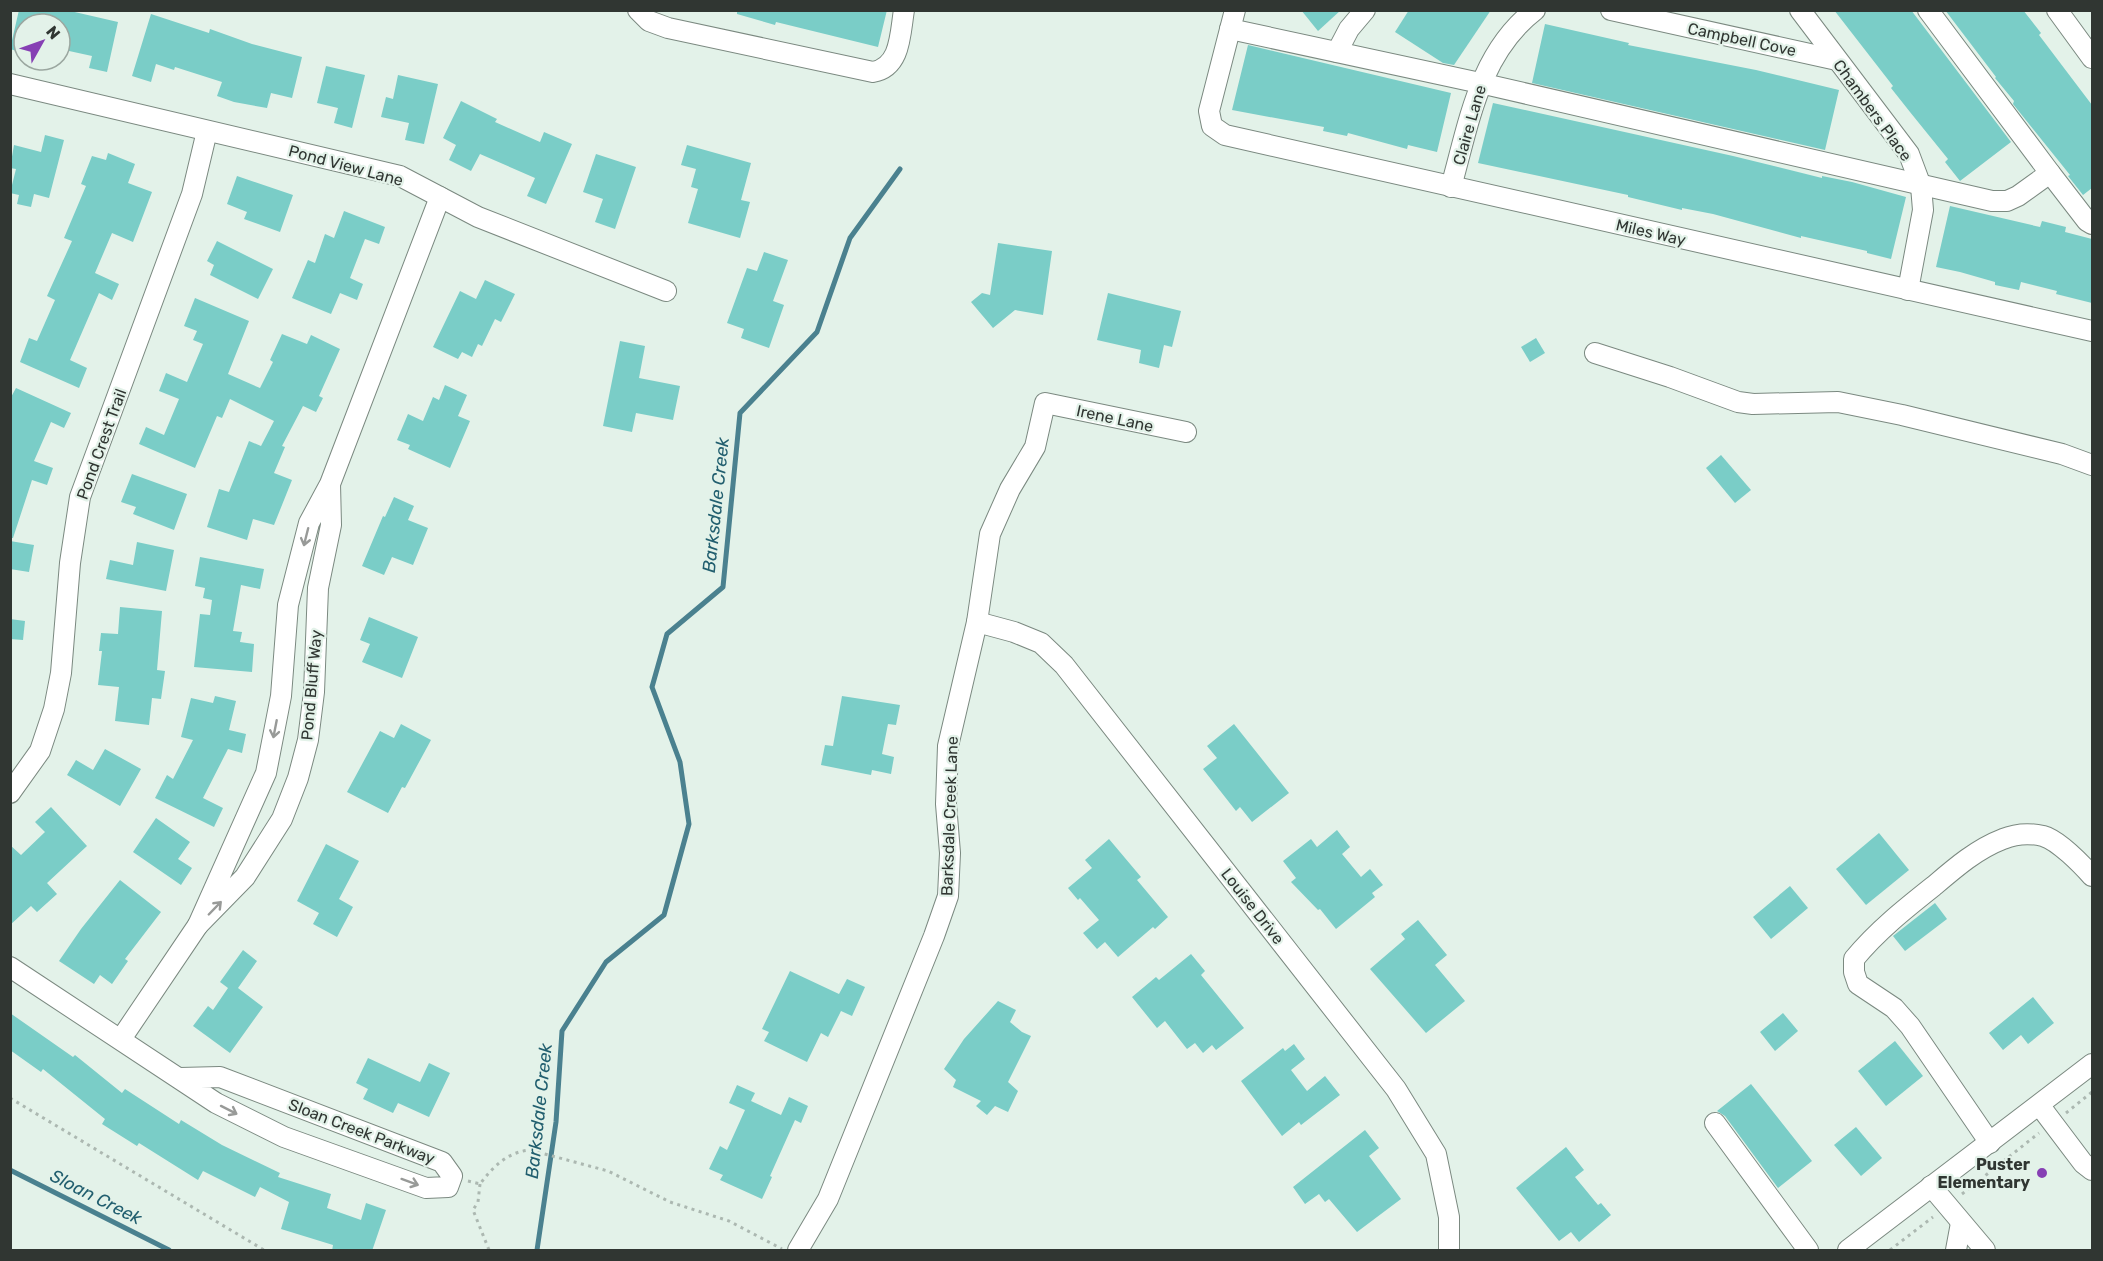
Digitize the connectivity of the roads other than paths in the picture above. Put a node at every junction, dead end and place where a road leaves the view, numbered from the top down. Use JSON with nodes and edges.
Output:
{"nodes":[{"id":1,"x":638,"y":10,"type":"edge"},
{"id":2,"x":904,"y":10,"type":"edge"},
{"id":3,"x":1365,"y":10,"type":"edge"},
{"id":4,"x":1535,"y":10,"type":"edge"},
{"id":5,"x":1611,"y":10,"type":"edge"},
{"id":6,"x":1800,"y":10,"type":"edge"},
{"id":7,"x":1928,"y":10,"type":"edge"},
{"id":8,"x":2057,"y":10,"type":"edge"},
{"id":9,"x":1233,"y":20,"type":"edge"},
{"id":10,"x":1337,"y":52,"type":"junction"},
{"id":11,"x":2092,"y":58,"type":"edge"},
{"id":12,"x":1838,"y":60,"type":"junction"},
{"id":13,"x":1480,"y":83,"type":"junction"},
{"id":14,"x":10,"y":84,"type":"edge"},
{"id":15,"x":207,"y":131,"type":"junction"},
{"id":16,"x":2050,"y":173,"type":"junction"},
{"id":17,"x":1921,"y":186,"type":"junction"},
{"id":18,"x":1452,"y":187,"type":"junction"},
{"id":19,"x":440,"y":197,"type":"junction"},
{"id":20,"x":2092,"y":224,"type":"edge"},
{"id":21,"x":1908,"y":290,"type":"junction"},
{"id":22,"x":666,"y":291,"type":"dead end"},
{"id":23,"x":2092,"y":332,"type":"edge"},
{"id":24,"x":1595,"y":353,"type":"dead end"},
{"id":25,"x":1045,"y":403,"type":"joint"},
{"id":26,"x":1186,"y":432,"type":"dead end"},
{"id":27,"x":2092,"y":465,"type":"edge"},
{"id":28,"x":330,"y":484,"type":"junction"},
{"id":29,"x":977,"y":622,"type":"junction"},
{"id":30,"x":10,"y":793,"type":"edge"},
{"id":31,"x":2092,"y":876,"type":"edge"},
{"id":32,"x":198,"y":926,"type":"junction"},
{"id":33,"x":10,"y":967,"type":"edge"},
{"id":34,"x":121,"y":1039,"type":"junction"},
{"id":35,"x":2092,"y":1064,"type":"edge"},
{"id":36,"x":180,"y":1078,"type":"junction"},
{"id":37,"x":2040,"y":1106,"type":"junction"},
{"id":38,"x":1716,"y":1123,"type":"dead end"},
{"id":39,"x":1990,"y":1143,"type":"junction"},
{"id":40,"x":2092,"y":1170,"type":"edge"},
{"id":41,"x":1931,"y":1186,"type":"junction"},
{"id":42,"x":1961,"y":1223,"type":"junction"},
{"id":43,"x":798,"y":1251,"type":"edge"},
{"id":44,"x":1449,"y":1251,"type":"edge"},
{"id":45,"x":1808,"y":1251,"type":"edge"},
{"id":46,"x":1848,"y":1251,"type":"edge"},
{"id":47,"x":1956,"y":1251,"type":"edge"},
{"id":48,"x":1985,"y":1251,"type":"edge"}],
"edges":[{"from":1,"to":2,"type":"street"},
{"from":3,"to":10,"type":"street"},
{"from":4,"to":13,"type":"street","name":"Claire Lane"},
{"from":5,"to":12,"type":"street","name":"Campbell Cove"},
{"from":6,"to":12,"type":"street","name":"Chambers Place"},
{"from":7,"to":16,"type":"street"},
{"from":8,"to":11,"type":"street"},
{"from":9,"to":10,"type":"street"},
{"from":9,"to":18,"type":"street","name":"Miles Way"},
{"from":10,"to":13,"type":"street"},
{"from":12,"to":17,"type":"street","name":"Chambers Place"},
{"from":13,"to":17,"type":"street"},
{"from":13,"to":18,"type":"street","name":"Claire Lane"},
{"from":14,"to":15,"type":"street","name":"Pond View Lane"},
{"from":15,"to":19,"type":"street","name":"Pond View Lane"},
{"from":15,"to":30,"type":"street","name":"Pond Crest Trail"},
{"from":16,"to":17,"type":"street"},
{"from":16,"to":20,"type":"street"},
{"from":17,"to":21,"type":"street","name":"Chambers Place"},
{"from":18,"to":21,"type":"street","name":"Miles Way"},
{"from":19,"to":22,"type":"street","name":"Pond View Lane"},
{"from":19,"to":28,"type":"street","name":"Pond Bluff Way"},
{"from":21,"to":23,"type":"street","name":"Miles Way"},
{"from":24,"to":27,"type":"street"},
{"from":25,"to":26,"type":"street","name":"Irene Lane"},
{"from":25,"to":29,"type":"street","name":"Barksdale Creek Lane"},
{"from":28,"to":32,"type":"street","name":"Pond Bluff Way","one_way":true},
{"from":32,"to":28,"type":"street","name":"Pond Bluff Way","one_way":true},
{"from":29,"to":43,"type":"street","name":"Barksdale Creek Lane"},
{"from":29,"to":44,"type":"street","name":"Louise Drive"},
{"from":31,"to":39,"type":"street"},
{"from":32,"to":34,"type":"street","name":"Pond Bluff Way"},
{"from":33,"to":34,"type":"street","name":"Sloan Creek Parkway"},
{"from":34,"to":36,"type":"street","name":"Sloan Creek Parkway"},
{"from":35,"to":37,"type":"street"},
{"from":36,"to":36,"type":"street","name":"Sloan Creek Parkway","one_way":true},
{"from":37,"to":39,"type":"street"},
{"from":37,"to":40,"type":"street"},
{"from":38,"to":45,"type":"street"},
{"from":39,"to":41,"type":"street"},
{"from":41,"to":42,"type":"street"},
{"from":41,"to":46,"type":"street"},
{"from":42,"to":47,"type":"street"},
{"from":42,"to":48,"type":"street"}]}
